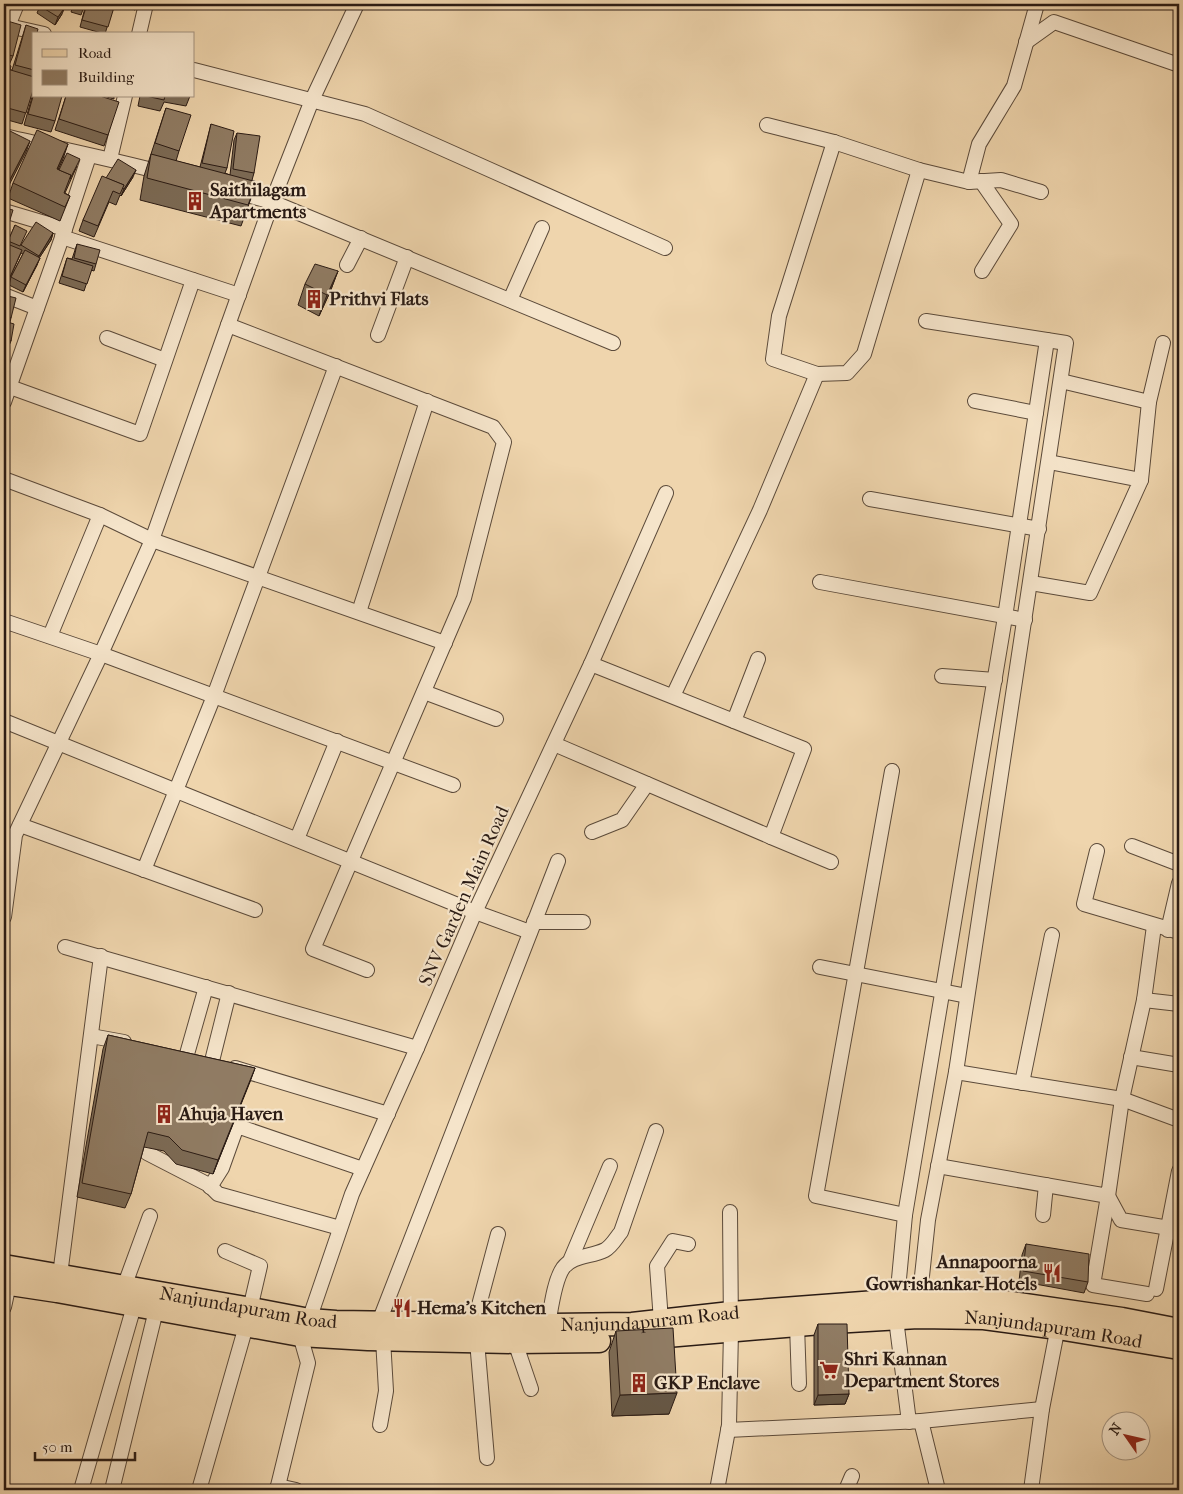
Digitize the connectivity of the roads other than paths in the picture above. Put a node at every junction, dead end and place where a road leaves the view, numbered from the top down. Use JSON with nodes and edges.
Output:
{"nodes":[{"id":1,"x":17,"y":4,"type":"edge"},
{"id":2,"x":146,"y":4,"type":"edge"},
{"id":3,"x":357,"y":4,"type":"edge"},
{"id":4,"x":1037,"y":4,"type":"edge"},
{"id":5,"x":6,"y":25,"type":"edge"},
{"id":6,"x":36,"y":32,"type":"edge"},
{"id":7,"x":139,"y":32,"type":"edge"},
{"id":8,"x":1026,"y":42,"type":"junction"},
{"id":9,"x":1179,"y":65,"type":"edge"},
{"id":10,"x":195,"y":70,"type":"edge"},
{"id":11,"x":125,"y":98,"type":"edge"},
{"id":12,"x":312,"y":100,"type":"junction"},
{"id":13,"x":767,"y":125,"type":"dead end"},
{"id":14,"x":4,"y":136,"type":"edge"},
{"id":15,"x":834,"y":142,"type":"junction"},
{"id":16,"x":89,"y":156,"type":"junction"},
{"id":17,"x":110,"y":158,"type":"junction"},
{"id":18,"x":920,"y":170,"type":"junction"},
{"id":19,"x":177,"y":176,"type":"edge"},
{"id":20,"x":975,"y":182,"type":"junction"},
{"id":21,"x":215,"y":186,"type":"edge"},
{"id":22,"x":1041,"y":192,"type":"dead end"},
{"id":23,"x":272,"y":202,"type":"junction"},
{"id":24,"x":4,"y":211,"type":"edge"},
{"id":25,"x":542,"y":228,"type":"dead end"},
{"id":26,"x":63,"y":233,"type":"junction"},
{"id":27,"x":361,"y":238,"type":"junction"},
{"id":28,"x":665,"y":248,"type":"dead end"},
{"id":29,"x":407,"y":257,"type":"junction"},
{"id":30,"x":347,"y":265,"type":"dead end"},
{"id":31,"x":982,"y":272,"type":"dead end"},
{"id":32,"x":193,"y":280,"type":"junction"},
{"id":33,"x":4,"y":295,"type":"edge"},
{"id":34,"x":239,"y":295,"type":"junction"},
{"id":35,"x":510,"y":300,"type":"junction"},
{"id":36,"x":37,"y":308,"type":"junction"},
{"id":37,"x":926,"y":320,"type":"dead end"},
{"id":38,"x":228,"y":325,"type":"junction"},
{"id":39,"x":378,"y":335,"type":"dead end"},
{"id":40,"x":107,"y":338,"type":"dead end"},
{"id":41,"x":1047,"y":340,"type":"junction"},
{"id":42,"x":613,"y":343,"type":"dead end"},
{"id":43,"x":1163,"y":343,"type":"dead end"},
{"id":44,"x":165,"y":360,"type":"junction"},
{"id":45,"x":336,"y":366,"type":"junction"},
{"id":46,"x":817,"y":374,"type":"junction"},
{"id":47,"x":1061,"y":381,"type":"junction"},
{"id":48,"x":10,"y":387,"type":"junction"},
{"id":49,"x":428,"y":401,"type":"junction"},
{"id":50,"x":975,"y":401,"type":"dead end"},
{"id":51,"x":4,"y":402,"type":"edge"},
{"id":52,"x":1149,"y":402,"type":"junction"},
{"id":53,"x":1036,"y":413,"type":"junction"},
{"id":54,"x":1049,"y":462,"type":"junction"},
{"id":55,"x":4,"y":479,"type":"edge"},
{"id":56,"x":1141,"y":480,"type":"junction"},
{"id":57,"x":666,"y":493,"type":"dead end"},
{"id":58,"x":870,"y":499,"type":"dead end"},
{"id":59,"x":100,"y":515,"type":"junction"},
{"id":60,"x":1020,"y":525,"type":"junction"},
{"id":61,"x":1039,"y":529,"type":"junction"},
{"id":62,"x":152,"y":540,"type":"junction"},
{"id":63,"x":259,"y":577,"type":"junction"},
{"id":64,"x":820,"y":582,"type":"dead end"},
{"id":65,"x":1031,"y":583,"type":"junction"},
{"id":66,"x":359,"y":612,"type":"junction"},
{"id":67,"x":1006,"y":617,"type":"junction"},
{"id":68,"x":1025,"y":620,"type":"junction"},
{"id":69,"x":4,"y":621,"type":"edge"},
{"id":70,"x":50,"y":636,"type":"junction"},
{"id":71,"x":445,"y":643,"type":"junction"},
{"id":72,"x":101,"y":654,"type":"junction"},
{"id":73,"x":758,"y":659,"type":"dead end"},
{"id":74,"x":590,"y":664,"type":"junction"},
{"id":75,"x":942,"y":676,"type":"dead end"},
{"id":76,"x":995,"y":680,"type":"junction"},
{"id":77,"x":424,"y":692,"type":"junction"},
{"id":78,"x":213,"y":695,"type":"junction"},
{"id":79,"x":673,"y":696,"type":"junction"},
{"id":80,"x":496,"y":719,"type":"dead end"},
{"id":81,"x":4,"y":721,"type":"edge"},
{"id":82,"x":734,"y":721,"type":"junction"},
{"id":83,"x":337,"y":742,"type":"junction"},
{"id":84,"x":59,"y":743,"type":"junction"},
{"id":85,"x":554,"y":744,"type":"junction"},
{"id":86,"x":394,"y":763,"type":"junction"},
{"id":87,"x":892,"y":771,"type":"dead end"},
{"id":88,"x":647,"y":784,"type":"junction"},
{"id":89,"x":453,"y":785,"type":"dead end"},
{"id":90,"x":175,"y":790,"type":"junction"},
{"id":91,"x":20,"y":825,"type":"junction"},
{"id":92,"x":592,"y":832,"type":"dead end"},
{"id":93,"x":771,"y":837,"type":"junction"},
{"id":94,"x":296,"y":839,"type":"junction"},
{"id":95,"x":1132,"y":846,"type":"dead end"},
{"id":96,"x":1097,"y":851,"type":"dead end"},
{"id":97,"x":351,"y":861,"type":"junction"},
{"id":98,"x":558,"y":861,"type":"dead end"},
{"id":99,"x":831,"y":862,"type":"dead end"},
{"id":100,"x":1179,"y":864,"type":"edge"},
{"id":101,"x":144,"y":870,"type":"junction"},
{"id":102,"x":1179,"y":883,"type":"edge"},
{"id":103,"x":255,"y":910,"type":"dead end"},
{"id":104,"x":475,"y":912,"type":"junction"},
{"id":105,"x":4,"y":917,"type":"edge"},
{"id":106,"x":583,"y":922,"type":"dead end"},
{"id":107,"x":532,"y":927,"type":"junction"},
{"id":108,"x":1167,"y":929,"type":"edge"},
{"id":109,"x":1052,"y":935,"type":"dead end"},
{"id":110,"x":65,"y":947,"type":"dead end"},
{"id":111,"x":101,"y":956,"type":"junction"},
{"id":112,"x":820,"y":967,"type":"dead end"},
{"id":113,"x":367,"y":970,"type":"dead end"},
{"id":114,"x":856,"y":973,"type":"junction"},
{"id":115,"x":206,"y":987,"type":"junction"},
{"id":116,"x":944,"y":991,"type":"junction"},
{"id":117,"x":229,"y":993,"type":"junction"},
{"id":118,"x":967,"y":996,"type":"junction"},
{"id":119,"x":1144,"y":1000,"type":"junction"},
{"id":120,"x":1179,"y":1004,"type":"edge"},
{"id":121,"x":91,"y":1036,"type":"junction"},
{"id":122,"x":139,"y":1045,"type":"edge"},
{"id":123,"x":417,"y":1048,"type":"junction"},
{"id":124,"x":1131,"y":1057,"type":"junction"},
{"id":125,"x":212,"y":1061,"type":"junction"},
{"id":126,"x":1179,"y":1065,"type":"edge"},
{"id":127,"x":956,"y":1072,"type":"junction"},
{"id":128,"x":1022,"y":1082,"type":"junction"},
{"id":129,"x":1122,"y":1099,"type":"junction"},
{"id":130,"x":388,"y":1114,"type":"junction"},
{"id":131,"x":1179,"y":1120,"type":"edge"},
{"id":132,"x":656,"y":1131,"type":"dead end"},
{"id":133,"x":148,"y":1152,"type":"edge"},
{"id":134,"x":610,"y":1166,"type":"dead end"},
{"id":135,"x":938,"y":1166,"type":"junction"},
{"id":136,"x":364,"y":1169,"type":"junction"},
{"id":137,"x":1179,"y":1171,"type":"edge"},
{"id":138,"x":1046,"y":1185,"type":"junction"},
{"id":139,"x":210,"y":1187,"type":"junction"},
{"id":140,"x":1108,"y":1196,"type":"junction"},
{"id":141,"x":730,"y":1212,"type":"dead end"},
{"id":142,"x":905,"y":1215,"type":"junction"},
{"id":143,"x":1043,"y":1215,"type":"dead end"},
{"id":144,"x":150,"y":1216,"type":"dead end"},
{"id":145,"x":340,"y":1228,"type":"junction"},
{"id":146,"x":1169,"y":1228,"type":"junction"},
{"id":147,"x":498,"y":1234,"type":"dead end"},
{"id":148,"x":688,"y":1244,"type":"dead end"},
{"id":149,"x":225,"y":1251,"type":"dead end"},
{"id":150,"x":570,"y":1261,"type":"junction"},
{"id":151,"x":60,"y":1275,"type":"junction"},
{"id":152,"x":6,"y":1278,"type":"edge"},
{"id":153,"x":129,"y":1296,"type":"junction"},
{"id":154,"x":158,"y":1302,"type":"junction"},
{"id":155,"x":4,"y":1307,"type":"edge"},
{"id":156,"x":908,"y":1308,"type":"junction"},
{"id":157,"x":248,"y":1317,"type":"junction"},
{"id":158,"x":1060,"y":1319,"type":"junction"},
{"id":159,"x":662,"y":1321,"type":"junction"},
{"id":160,"x":731,"y":1322,"type":"junction"},
{"id":161,"x":548,"y":1325,"type":"junction"},
{"id":162,"x":797,"y":1325,"type":"junction"},
{"id":163,"x":304,"y":1327,"type":"junction"},
{"id":164,"x":1179,"y":1330,"type":"edge"},
{"id":165,"x":381,"y":1331,"type":"junction"},
{"id":166,"x":476,"y":1332,"type":"junction"},
{"id":167,"x":515,"y":1342,"type":"junction"},
{"id":168,"x":1179,"y":1348,"type":"edge"},
{"id":169,"x":799,"y":1384,"type":"dead end"},
{"id":170,"x":531,"y":1389,"type":"dead end"},
{"id":171,"x":1042,"y":1409,"type":"junction"},
{"id":172,"x":915,"y":1422,"type":"junction"},
{"id":173,"x":380,"y":1425,"type":"dead end"},
{"id":174,"x":728,"y":1430,"type":"junction"},
{"id":175,"x":487,"y":1458,"type":"dead end"},
{"id":176,"x":852,"y":1476,"type":"dead end"},
{"id":177,"x":277,"y":1488,"type":"edge"},
{"id":178,"x":81,"y":1490,"type":"edge"},
{"id":179,"x":112,"y":1490,"type":"edge"},
{"id":180,"x":199,"y":1490,"type":"edge"},
{"id":181,"x":296,"y":1490,"type":"edge"},
{"id":182,"x":717,"y":1490,"type":"edge"},
{"id":183,"x":846,"y":1490,"type":"edge"},
{"id":184,"x":938,"y":1490,"type":"edge"},
{"id":185,"x":1031,"y":1490,"type":"edge"}],
"edges":[{"from":1,"to":5,"type":"street"},
{"from":2,"to":7,"type":"street"},
{"from":3,"to":12,"type":"street"},
{"from":4,"to":8,"type":"street"},
{"from":5,"to":6,"type":"street"},
{"from":8,"to":9,"type":"street"},
{"from":8,"to":20,"type":"street"},
{"from":10,"to":12,"type":"street"},
{"from":11,"to":17,"type":"street"},
{"from":12,"to":23,"type":"street"},
{"from":12,"to":28,"type":"street"},
{"from":13,"to":15,"type":"street"},
{"from":14,"to":16,"type":"street"},
{"from":15,"to":18,"type":"street"},
{"from":15,"to":46,"type":"street"},
{"from":16,"to":17,"type":"street"},
{"from":16,"to":26,"type":"street"},
{"from":17,"to":19,"type":"street"},
{"from":18,"to":20,"type":"street"},
{"from":18,"to":46,"type":"street"},
{"from":20,"to":22,"type":"street"},
{"from":20,"to":31,"type":"street"},
{"from":21,"to":23,"type":"street"},
{"from":23,"to":27,"type":"street"},
{"from":23,"to":34,"type":"street"},
{"from":24,"to":26,"type":"street"},
{"from":25,"to":35,"type":"street"},
{"from":26,"to":32,"type":"street"},
{"from":26,"to":36,"type":"street"},
{"from":27,"to":29,"type":"street"},
{"from":27,"to":30,"type":"street"},
{"from":29,"to":35,"type":"street"},
{"from":29,"to":39,"type":"street"},
{"from":32,"to":34,"type":"street"},
{"from":32,"to":44,"type":"street"},
{"from":33,"to":36,"type":"street"},
{"from":34,"to":38,"type":"street"},
{"from":35,"to":42,"type":"street"},
{"from":36,"to":48,"type":"street"},
{"from":37,"to":41,"type":"street"},
{"from":38,"to":45,"type":"street"},
{"from":38,"to":62,"type":"street"},
{"from":40,"to":44,"type":"street"},
{"from":41,"to":47,"type":"street"},
{"from":41,"to":53,"type":"street"},
{"from":43,"to":52,"type":"street"},
{"from":44,"to":48,"type":"street"},
{"from":45,"to":49,"type":"street"},
{"from":45,"to":63,"type":"street"},
{"from":46,"to":79,"type":"street"},
{"from":47,"to":52,"type":"street"},
{"from":47,"to":54,"type":"street"},
{"from":48,"to":51,"type":"street"},
{"from":49,"to":66,"type":"street"},
{"from":49,"to":71,"type":"street"},
{"from":50,"to":53,"type":"street"},
{"from":52,"to":56,"type":"street"},
{"from":53,"to":60,"type":"street"},
{"from":54,"to":56,"type":"street"},
{"from":54,"to":61,"type":"street"},
{"from":55,"to":59,"type":"street"},
{"from":56,"to":65,"type":"street"},
{"from":57,"to":74,"type":"street","name":"SNV Garden Main Road"},
{"from":58,"to":60,"type":"street"},
{"from":59,"to":62,"type":"street"},
{"from":59,"to":70,"type":"street"},
{"from":60,"to":61,"type":"street"},
{"from":60,"to":67,"type":"street"},
{"from":61,"to":65,"type":"street"},
{"from":62,"to":63,"type":"street"},
{"from":62,"to":72,"type":"street"},
{"from":63,"to":66,"type":"street"},
{"from":63,"to":78,"type":"street"},
{"from":64,"to":67,"type":"street"},
{"from":65,"to":68,"type":"street"},
{"from":66,"to":71,"type":"street"},
{"from":67,"to":68,"type":"street"},
{"from":67,"to":76,"type":"street"},
{"from":68,"to":118,"type":"street"},
{"from":69,"to":70,"type":"street"},
{"from":70,"to":72,"type":"street"},
{"from":71,"to":77,"type":"street"},
{"from":72,"to":78,"type":"street"},
{"from":72,"to":84,"type":"street"},
{"from":73,"to":82,"type":"street"},
{"from":74,"to":79,"type":"street"},
{"from":74,"to":85,"type":"street","name":"SNV Garden Main Road"},
{"from":75,"to":76,"type":"street"},
{"from":76,"to":116,"type":"street"},
{"from":77,"to":80,"type":"street"},
{"from":77,"to":86,"type":"street"},
{"from":78,"to":83,"type":"street"},
{"from":78,"to":90,"type":"street"},
{"from":79,"to":82,"type":"street"},
{"from":81,"to":84,"type":"street"},
{"from":82,"to":93,"type":"street"},
{"from":83,"to":86,"type":"street"},
{"from":83,"to":94,"type":"street"},
{"from":84,"to":90,"type":"street"},
{"from":84,"to":91,"type":"street"},
{"from":85,"to":88,"type":"street"},
{"from":85,"to":104,"type":"street","name":"SNV Garden Main Road"},
{"from":86,"to":89,"type":"street"},
{"from":86,"to":97,"type":"street"},
{"from":87,"to":114,"type":"street"},
{"from":88,"to":92,"type":"street"},
{"from":88,"to":93,"type":"street"},
{"from":90,"to":94,"type":"street"},
{"from":90,"to":101,"type":"street"},
{"from":91,"to":101,"type":"street"},
{"from":91,"to":105,"type":"street"},
{"from":93,"to":99,"type":"street"},
{"from":94,"to":97,"type":"street"},
{"from":95,"to":100,"type":"street"},
{"from":96,"to":108,"type":"street"},
{"from":97,"to":104,"type":"street"},
{"from":97,"to":113,"type":"street"},
{"from":98,"to":107,"type":"street"},
{"from":101,"to":103,"type":"street"},
{"from":102,"to":108,"type":"street"},
{"from":104,"to":107,"type":"street"},
{"from":104,"to":123,"type":"street","name":"SNV Garden Main Road"},
{"from":106,"to":107,"type":"street"},
{"from":107,"to":165,"type":"street"},
{"from":108,"to":119,"type":"street"},
{"from":109,"to":128,"type":"street"},
{"from":110,"to":111,"type":"street"},
{"from":111,"to":115,"type":"street"},
{"from":111,"to":121,"type":"street"},
{"from":112,"to":114,"type":"street"},
{"from":114,"to":116,"type":"street"},
{"from":114,"to":142,"type":"street"},
{"from":115,"to":117,"type":"street"},
{"from":115,"to":125,"type":"street"},
{"from":116,"to":118,"type":"street"},
{"from":116,"to":142,"type":"street"},
{"from":117,"to":123,"type":"street"},
{"from":117,"to":125,"type":"street"},
{"from":118,"to":127,"type":"street"},
{"from":119,"to":120,"type":"street"},
{"from":119,"to":124,"type":"street"},
{"from":121,"to":122,"type":"street"},
{"from":121,"to":151,"type":"street"},
{"from":123,"to":130,"type":"street","name":"SNV Garden Main Road"},
{"from":124,"to":126,"type":"street"},
{"from":124,"to":129,"type":"street"},
{"from":125,"to":130,"type":"street"},
{"from":127,"to":128,"type":"street"},
{"from":127,"to":135,"type":"street"},
{"from":128,"to":129,"type":"street"},
{"from":129,"to":131,"type":"street"},
{"from":129,"to":140,"type":"street"},
{"from":130,"to":136,"type":"street","name":"SNV Garden Main Road"},
{"from":132,"to":150,"type":"street"},
{"from":133,"to":139,"type":"street"},
{"from":134,"to":150,"type":"street"},
{"from":135,"to":138,"type":"street"},
{"from":135,"to":156,"type":"street"},
{"from":136,"to":139,"type":"street"},
{"from":136,"to":145,"type":"street","name":"SNV Garden Main Road"},
{"from":137,"to":146,"type":"street"},
{"from":138,"to":140,"type":"street"},
{"from":138,"to":143,"type":"street"},
{"from":139,"to":145,"type":"street"},
{"from":140,"to":146,"type":"street"},
{"from":140,"to":146,"type":"street"},
{"from":141,"to":160,"type":"street"},
{"from":142,"to":156,"type":"street"},
{"from":144,"to":153,"type":"street"},
{"from":145,"to":163,"type":"street","name":"SNV Garden Main Road"},
{"from":147,"to":166,"type":"street"},
{"from":148,"to":159,"type":"street"},
{"from":149,"to":157,"type":"street"},
{"from":150,"to":161,"type":"street"},
{"from":151,"to":152,"type":"main road","name":"Nanjundapuram Road"},
{"from":151,"to":153,"type":"main road","name":"Nanjundapuram Road"},
{"from":152,"to":153,"type":"main road","name":"Nanjundapuram Road"},
{"from":152,"to":155,"type":"street"},
{"from":153,"to":154,"type":"main road","name":"Nanjundapuram Road"},
{"from":153,"to":178,"type":"street"},
{"from":154,"to":157,"type":"main road","name":"Nanjundapuram Road"},
{"from":154,"to":179,"type":"street"},
{"from":156,"to":158,"type":"main road","name":"Nanjundapuram Road"},
{"from":156,"to":160,"type":"main road","name":"Nanjundapuram Road"},
{"from":156,"to":162,"type":"main road","name":"Nanjundapuram Road"},
{"from":156,"to":172,"type":"street"},
{"from":157,"to":163,"type":"main road","name":"Nanjundapuram Road"},
{"from":157,"to":180,"type":"street"},
{"from":158,"to":164,"type":"main road","name":"Nanjundapuram Road"},
{"from":158,"to":168,"type":"main road","name":"Nanjundapuram Road"},
{"from":158,"to":171,"type":"street"},
{"from":159,"to":160,"type":"main road","name":"Nanjundapuram Road"},
{"from":159,"to":161,"type":"main road","name":"Nanjundapuram Road"},
{"from":160,"to":162,"type":"main road","name":"Nanjundapuram Road"},
{"from":160,"to":167,"type":"main road","name":"Nanjundapuram Road"},
{"from":160,"to":174,"type":"street"},
{"from":161,"to":166,"type":"main road","name":"Nanjundapuram Road"},
{"from":162,"to":169,"type":"street"},
{"from":163,"to":165,"type":"main road","name":"Nanjundapuram Road"},
{"from":163,"to":177,"type":"street"},
{"from":165,"to":166,"type":"main road","name":"Nanjundapuram Road"},
{"from":165,"to":173,"type":"street"},
{"from":166,"to":167,"type":"main road","name":"Nanjundapuram Road"},
{"from":166,"to":175,"type":"street"},
{"from":167,"to":170,"type":"street"},
{"from":171,"to":172,"type":"street"},
{"from":171,"to":185,"type":"street"},
{"from":172,"to":174,"type":"street"},
{"from":172,"to":184,"type":"street"},
{"from":174,"to":182,"type":"street"},
{"from":176,"to":183,"type":"street"},
{"from":177,"to":181,"type":"street"}]}
